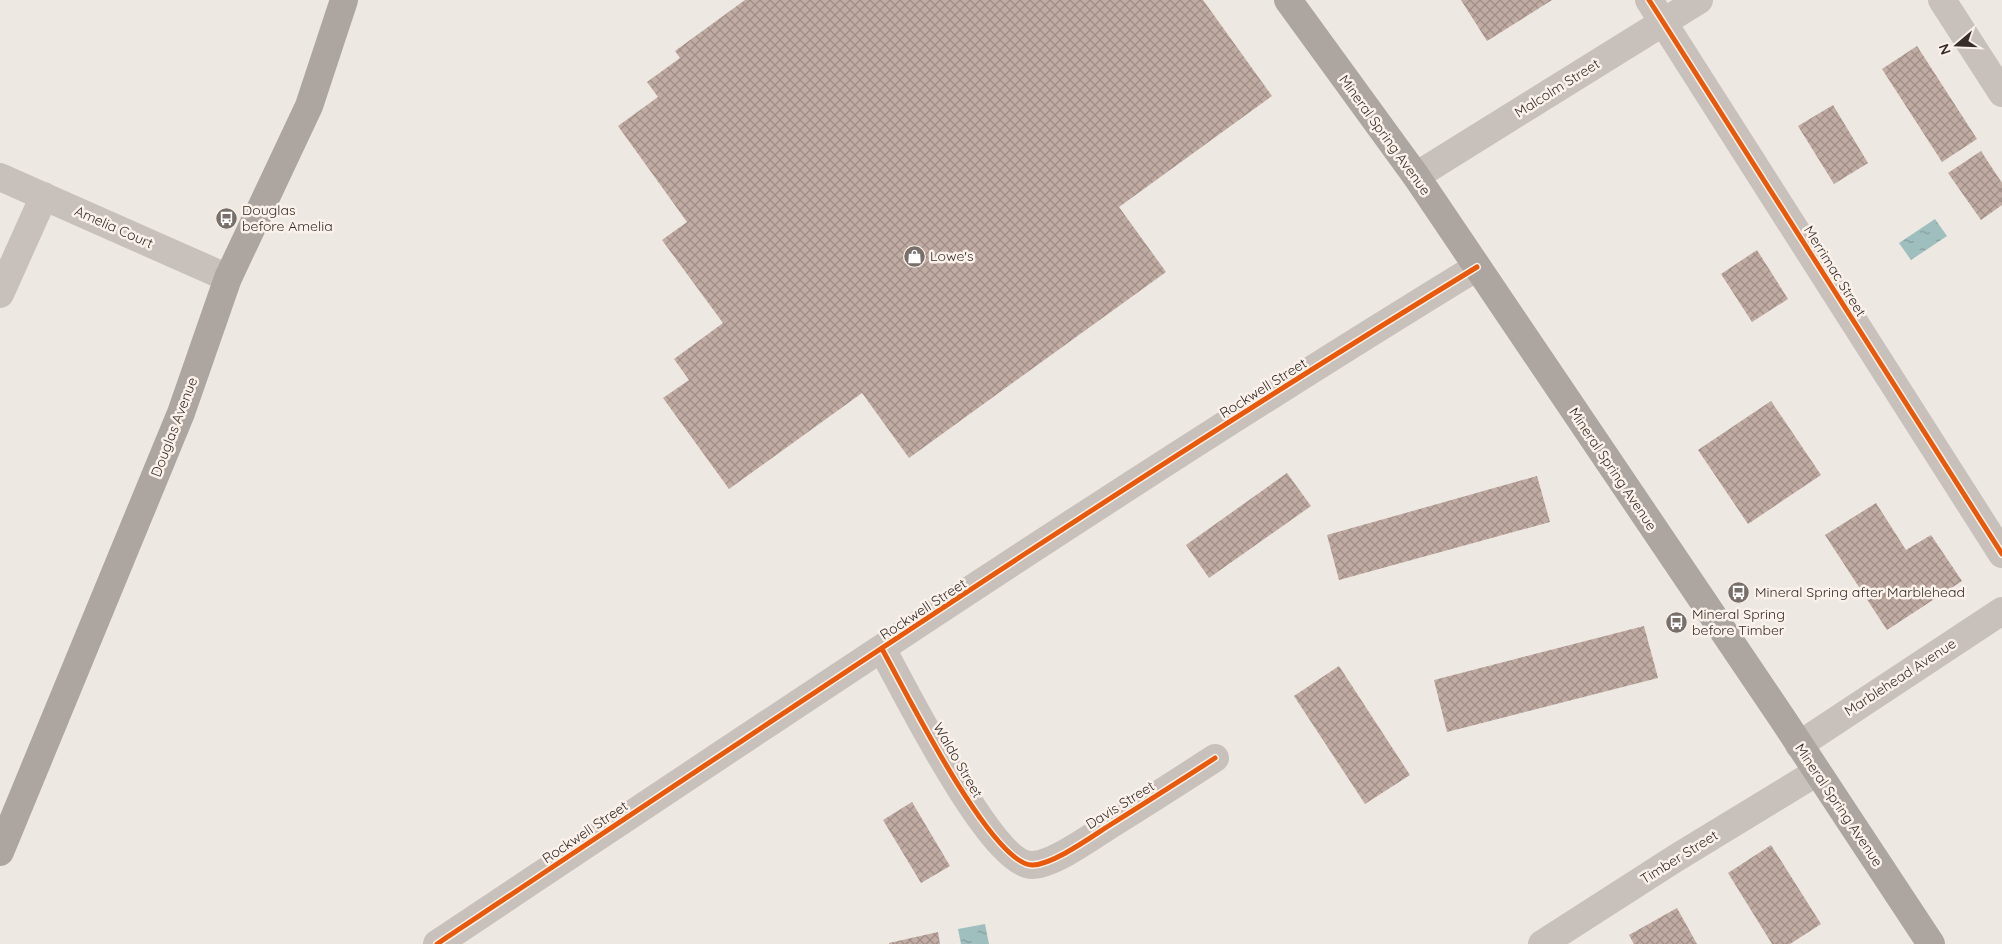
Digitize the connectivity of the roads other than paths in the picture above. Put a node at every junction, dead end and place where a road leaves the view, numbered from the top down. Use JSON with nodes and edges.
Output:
{"nodes":[{"id":1,"x":344,"y":0,"type":"edge"},
{"id":2,"x":1288,"y":0,"type":"edge"},
{"id":3,"x":1648,"y":0,"type":"edge"},
{"id":4,"x":1699,"y":0,"type":"edge"},
{"id":5,"x":1942,"y":0,"type":"edge"},
{"id":6,"x":1663,"y":22,"type":"junction"},
{"id":7,"x":2002,"y":94,"type":"edge"},
{"id":8,"x":1416,"y":176,"type":"junction"},
{"id":9,"x":0,"y":177,"type":"edge"},
{"id":10,"x":44,"y":196,"type":"junction"},
{"id":11,"x":1477,"y":267,"type":"junction"},
{"id":12,"x":228,"y":278,"type":"junction"},
{"id":13,"x":0,"y":294,"type":"edge"},
{"id":14,"x":2002,"y":554,"type":"edge"},
{"id":15,"x":2002,"y":611,"type":"edge"},
{"id":16,"x":882,"y":649,"type":"junction"},
{"id":17,"x":1799,"y":745,"type":"junction"},
{"id":18,"x":1215,"y":758,"type":"dead end"},
{"id":19,"x":1817,"y":772,"type":"junction"},
{"id":20,"x":0,"y":852,"type":"edge"},
{"id":21,"x":1033,"y":865,"type":"joint"},
{"id":22,"x":437,"y":944,"type":"edge"},
{"id":23,"x":1542,"y":944,"type":"edge"},
{"id":24,"x":1931,"y":944,"type":"edge"}],
"edges":[{"from":1,"to":12,"type":"main road","name":"Douglas Avenue"},
{"from":2,"to":8,"type":"main road","name":"Mineral Spring Avenue"},
{"from":3,"to":6,"type":"street","name":"Merrimac Street"},
{"from":4,"to":6,"type":"street","name":"Malcolm Street"},
{"from":5,"to":7,"type":"street"},
{"from":6,"to":8,"type":"street","name":"Malcolm Street"},
{"from":6,"to":14,"type":"street","name":"Merrimac Street"},
{"from":8,"to":11,"type":"main road","name":"Mineral Spring Avenue"},
{"from":9,"to":10,"type":"street","name":"Amelia Court"},
{"from":10,"to":12,"type":"street","name":"Amelia Court"},
{"from":10,"to":13,"type":"street"},
{"from":11,"to":16,"type":"street","name":"Rockwell Street"},
{"from":11,"to":17,"type":"main road","name":"Mineral Spring Avenue"},
{"from":12,"to":20,"type":"main road","name":"Douglas Avenue"},
{"from":15,"to":17,"type":"street","name":"Marblehead Avenue"},
{"from":16,"to":21,"type":"street","name":"Waldo Street"},
{"from":16,"to":22,"type":"street","name":"Rockwell Street"},
{"from":17,"to":19,"type":"main road","name":"Mineral Spring Avenue"},
{"from":18,"to":21,"type":"street","name":"Davis Street"},
{"from":19,"to":23,"type":"street","name":"Timber Street"},
{"from":19,"to":24,"type":"main road","name":"Mineral Spring Avenue"}]}
